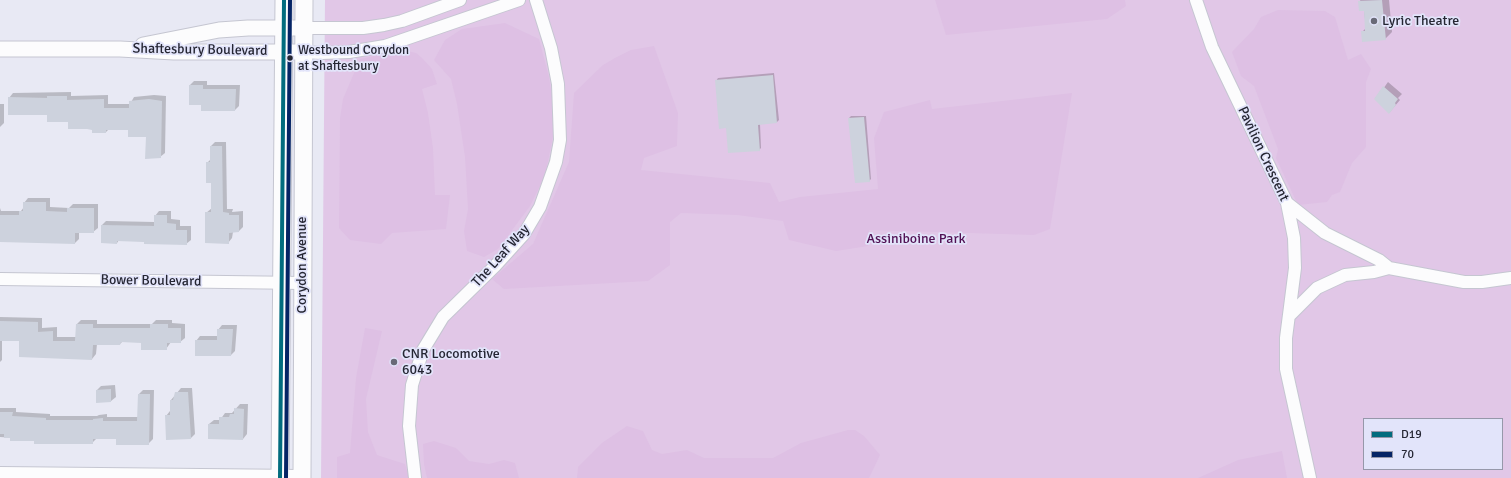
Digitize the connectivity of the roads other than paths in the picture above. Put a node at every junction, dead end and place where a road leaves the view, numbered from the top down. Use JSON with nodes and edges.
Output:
{"nodes":[{"id":1,"x":284,"y":0,"type":"edge"},
{"id":2,"x":304,"y":0,"type":"edge"},
{"id":3,"x":460,"y":0,"type":"edge"},
{"id":4,"x":519,"y":0,"type":"edge"},
{"id":5,"x":536,"y":0,"type":"edge"},
{"id":6,"x":1196,"y":0,"type":"edge"},
{"id":7,"x":284,"y":28,"type":"junction"},
{"id":8,"x":304,"y":28,"type":"junction"},
{"id":9,"x":0,"y":49,"type":"edge"},
{"id":10,"x":120,"y":49,"type":"junction"},
{"id":11,"x":283,"y":51,"type":"junction"},
{"id":12,"x":304,"y":52,"type":"junction"},
{"id":13,"x":1287,"y":203,"type":"junction"},
{"id":14,"x":1389,"y":268,"type":"junction"},
{"id":15,"x":0,"y":278,"type":"edge"},
{"id":16,"x":1511,"y":278,"type":"edge"},
{"id":17,"x":281,"y":283,"type":"junction"},
{"id":18,"x":302,"y":283,"type":"junction"},
{"id":19,"x":1290,"y":315,"type":"junction"},
{"id":20,"x":0,"y":473,"type":"edge"},
{"id":21,"x":280,"y":477,"type":"edge"},
{"id":22,"x":302,"y":477,"type":"edge"},
{"id":23,"x":415,"y":478,"type":"edge"},
{"id":24,"x":1310,"y":478,"type":"edge"}],
"edges":[{"from":1,"to":7,"type":"main road","name":"Corydon Avenue"},
{"from":2,"to":8,"type":"main road","name":"Corydon Avenue"},
{"from":3,"to":8,"type":"street"},
{"from":4,"to":12,"type":"street"},
{"from":5,"to":23,"type":"street","name":"The Leaf Way"},
{"from":6,"to":13,"type":"street","name":"Pavilion Crescent"},
{"from":7,"to":8,"type":"street","name":"Shaftesbury Boulevard"},
{"from":7,"to":10,"type":"street","name":"Shaftesbury Boulevard"},
{"from":7,"to":11,"type":"main road","name":"Corydon Avenue"},
{"from":8,"to":12,"type":"main road","name":"Corydon Avenue"},
{"from":9,"to":10,"type":"street","name":"Shaftesbury Boulevard"},
{"from":10,"to":11,"type":"street","name":"Shaftesbury Boulevard"},
{"from":11,"to":12,"type":"street","name":"Shaftesbury Boulevard"},
{"from":11,"to":17,"type":"main road","name":"Corydon Avenue"},
{"from":12,"to":18,"type":"main road","name":"Corydon Avenue"},
{"from":13,"to":14,"type":"street"},
{"from":13,"to":19,"type":"street","name":"Pavilion Crescent"},
{"from":14,"to":16,"type":"street"},
{"from":14,"to":19,"type":"street"},
{"from":15,"to":17,"type":"street","name":"Bower Boulevard"},
{"from":17,"to":18,"type":"street","name":"Bower Boulevard"},
{"from":17,"to":21,"type":"main road","name":"Corydon Avenue"},
{"from":18,"to":22,"type":"main road","name":"Corydon Avenue"},
{"from":19,"to":24,"type":"street","name":"Pavilion Crescent"},
{"from":20,"to":21,"type":"street"},
{"from":21,"to":22,"type":"street"}]}
